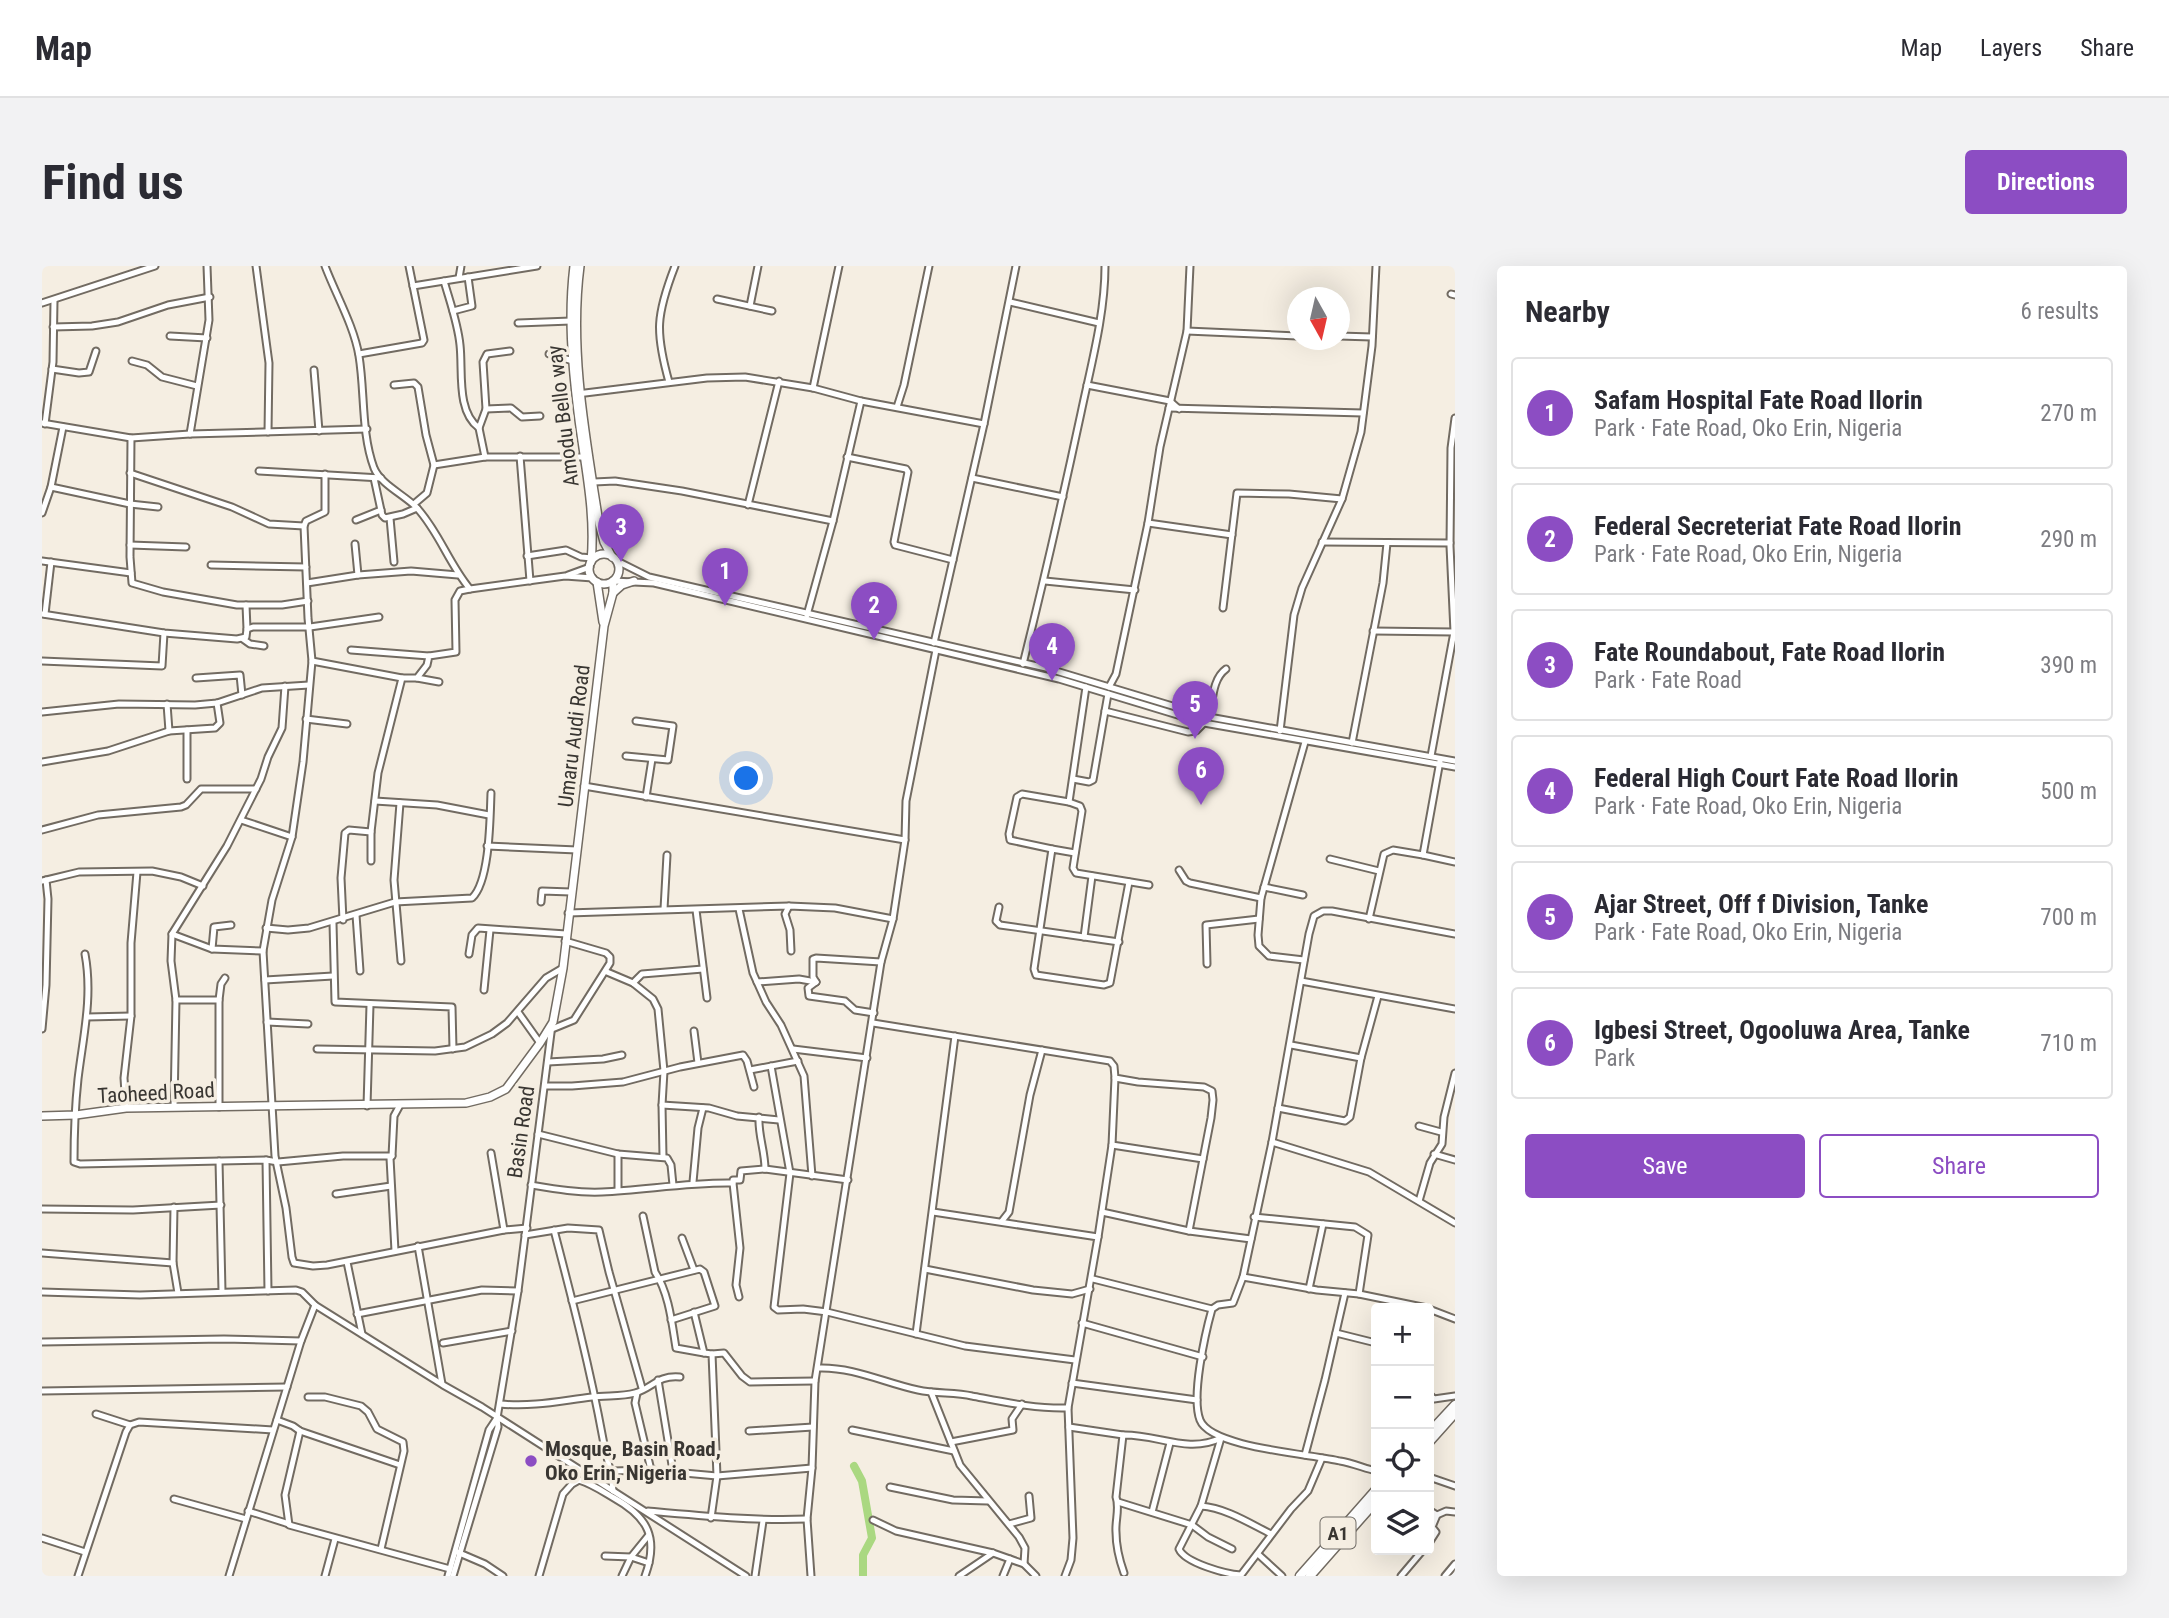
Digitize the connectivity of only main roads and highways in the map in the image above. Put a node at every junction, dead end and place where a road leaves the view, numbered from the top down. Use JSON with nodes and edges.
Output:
{"nodes":[{"id":1,"x":574,"y":266,"type":"edge"},
{"id":2,"x":580,"y":266,"type":"edge"},
{"id":3,"x":579,"y":394,"type":"junction"},
{"id":4,"x":615,"y":559,"type":"junction"},
{"id":5,"x":591,"y":562,"type":"junction"},
{"id":6,"x":595,"y":580,"type":"junction"},
{"id":7,"x":613,"y":581,"type":"junction"},
{"id":8,"x":634,"y":581,"type":"road end"},
{"id":9,"x":613,"y":593,"type":"junction"},
{"id":10,"x":604,"y":626,"type":"junction"},
{"id":11,"x":577,"y":850,"type":"joint"},
{"id":12,"x":552,"y":1026,"type":"joint"},
{"id":13,"x":42,"y":1116,"type":"edge"},
{"id":14,"x":1455,"y":1405,"type":"edge"},
{"id":15,"x":1455,"y":1413,"type":"edge"},
{"id":16,"x":1433,"y":1429,"type":"edge"},
{"id":17,"x":1434,"y":1436,"type":"edge"},
{"id":18,"x":1375,"y":1492,"type":"edge"},
{"id":19,"x":1371,"y":1504,"type":"edge"},
{"id":20,"x":1363,"y":1510,"type":"junction"},
{"id":21,"x":1326,"y":1552,"type":"junction"},
{"id":22,"x":1300,"y":1576,"type":"edge"},
{"id":23,"x":1310,"y":1576,"type":"edge"}],
"edges":[{"from":1,"to":3,"type":"main road","name":"Amodu Bello way"},
{"from":2,"to":3,"type":"main road","name":"Amodu Bello way"},
{"from":3,"to":4,"type":"main road","name":"Amodu Bello way"},
{"from":3,"to":5,"type":"main road","name":"Amodu Bello way"},
{"from":4,"to":5,"type":"main road"},
{"from":4,"to":7,"type":"main road"},
{"from":5,"to":6,"type":"main road"},
{"from":6,"to":7,"type":"main road"},
{"from":6,"to":10,"type":"main road"},
{"from":7,"to":9,"type":"main road"},
{"from":8,"to":9,"type":"main road"},
{"from":9,"to":10,"type":"main road"},
{"from":10,"to":11,"type":"main road","name":"Umaru Audi Road"},
{"from":11,"to":12,"type":"main road","name":"Basin Road"},
{"from":12,"to":13,"type":"main road","name":"Taoheed Road"},
{"from":14,"to":16,"type":"highway"},
{"from":15,"to":17,"type":"highway"},
{"from":18,"to":20,"type":"highway","number":"A1"},
{"from":19,"to":20,"type":"highway","number":"A1"},
{"from":20,"to":21,"type":"highway","number":"A1"},
{"from":21,"to":22,"type":"highway","number":"A1"},
{"from":21,"to":23,"type":"highway","number":"A1"}]}
